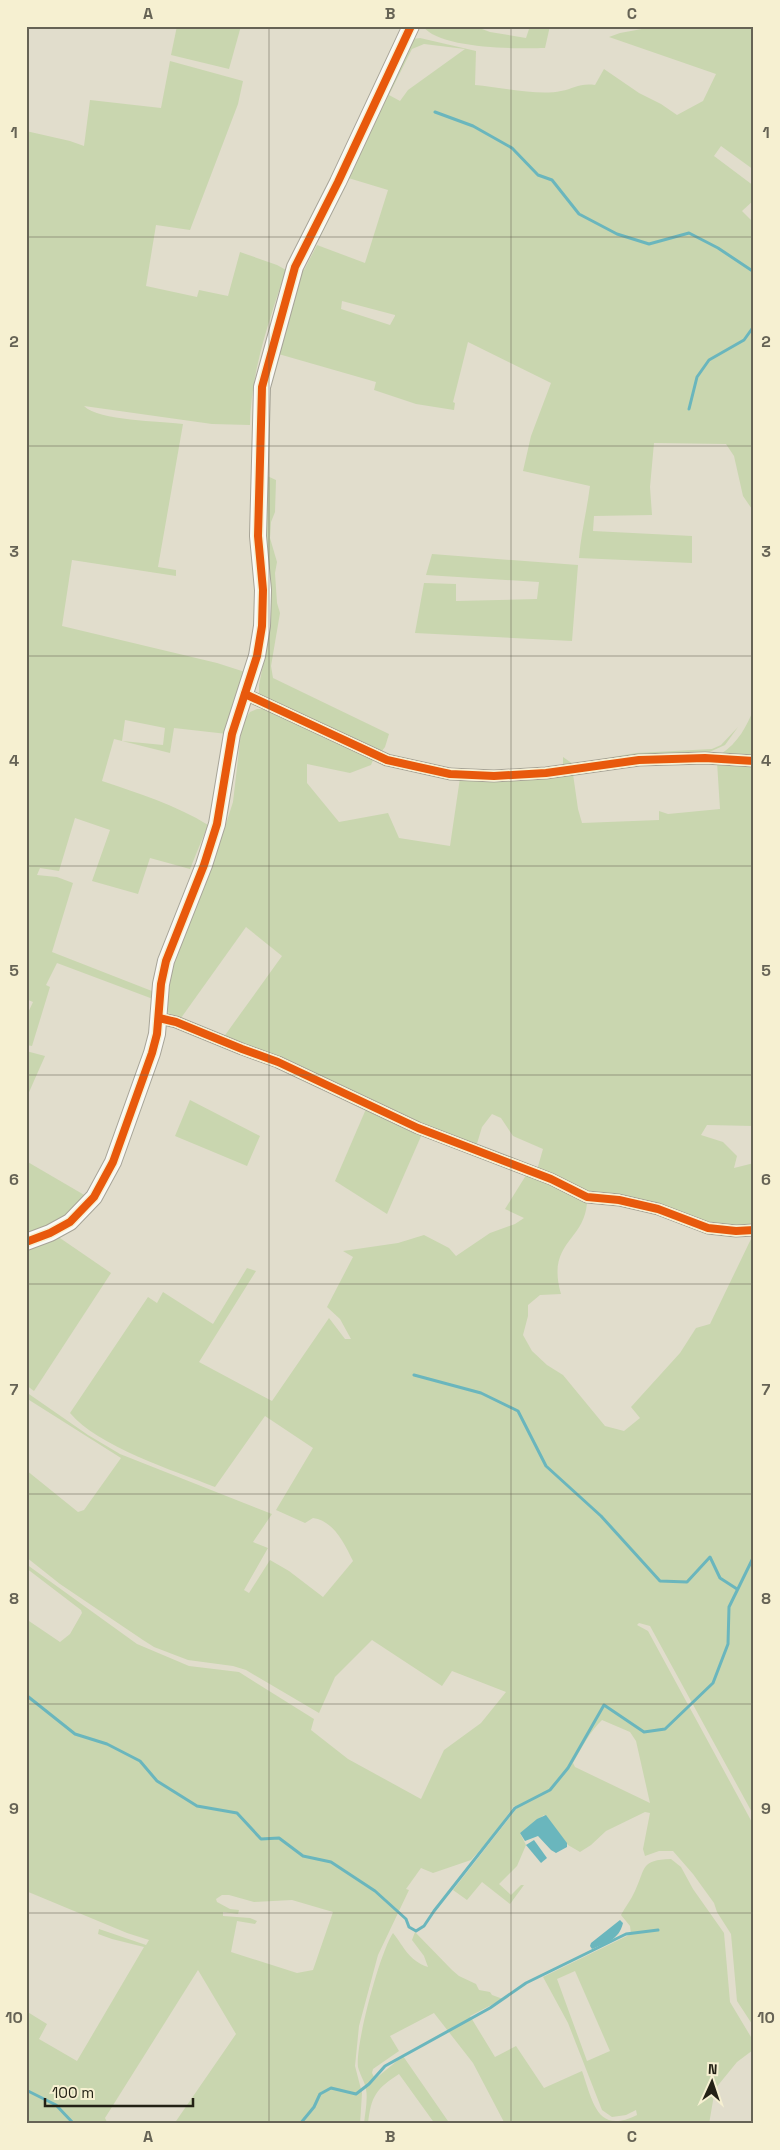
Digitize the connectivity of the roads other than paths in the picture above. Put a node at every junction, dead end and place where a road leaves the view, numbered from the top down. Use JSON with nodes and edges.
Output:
{"nodes":[{"id":1,"x":411,"y":26,"type":"edge"},
{"id":2,"x":245,"y":694,"type":"junction"},
{"id":3,"x":754,"y":761,"type":"edge"},
{"id":4,"x":159,"y":1018,"type":"junction"},
{"id":5,"x":754,"y":1230,"type":"edge"},
{"id":6,"x":26,"y":1242,"type":"edge"}],
"edges":[{"from":1,"to":2,"type":"street"},
{"from":2,"to":3,"type":"street"},
{"from":2,"to":4,"type":"street"},
{"from":4,"to":5,"type":"street"},
{"from":4,"to":6,"type":"street"}]}
